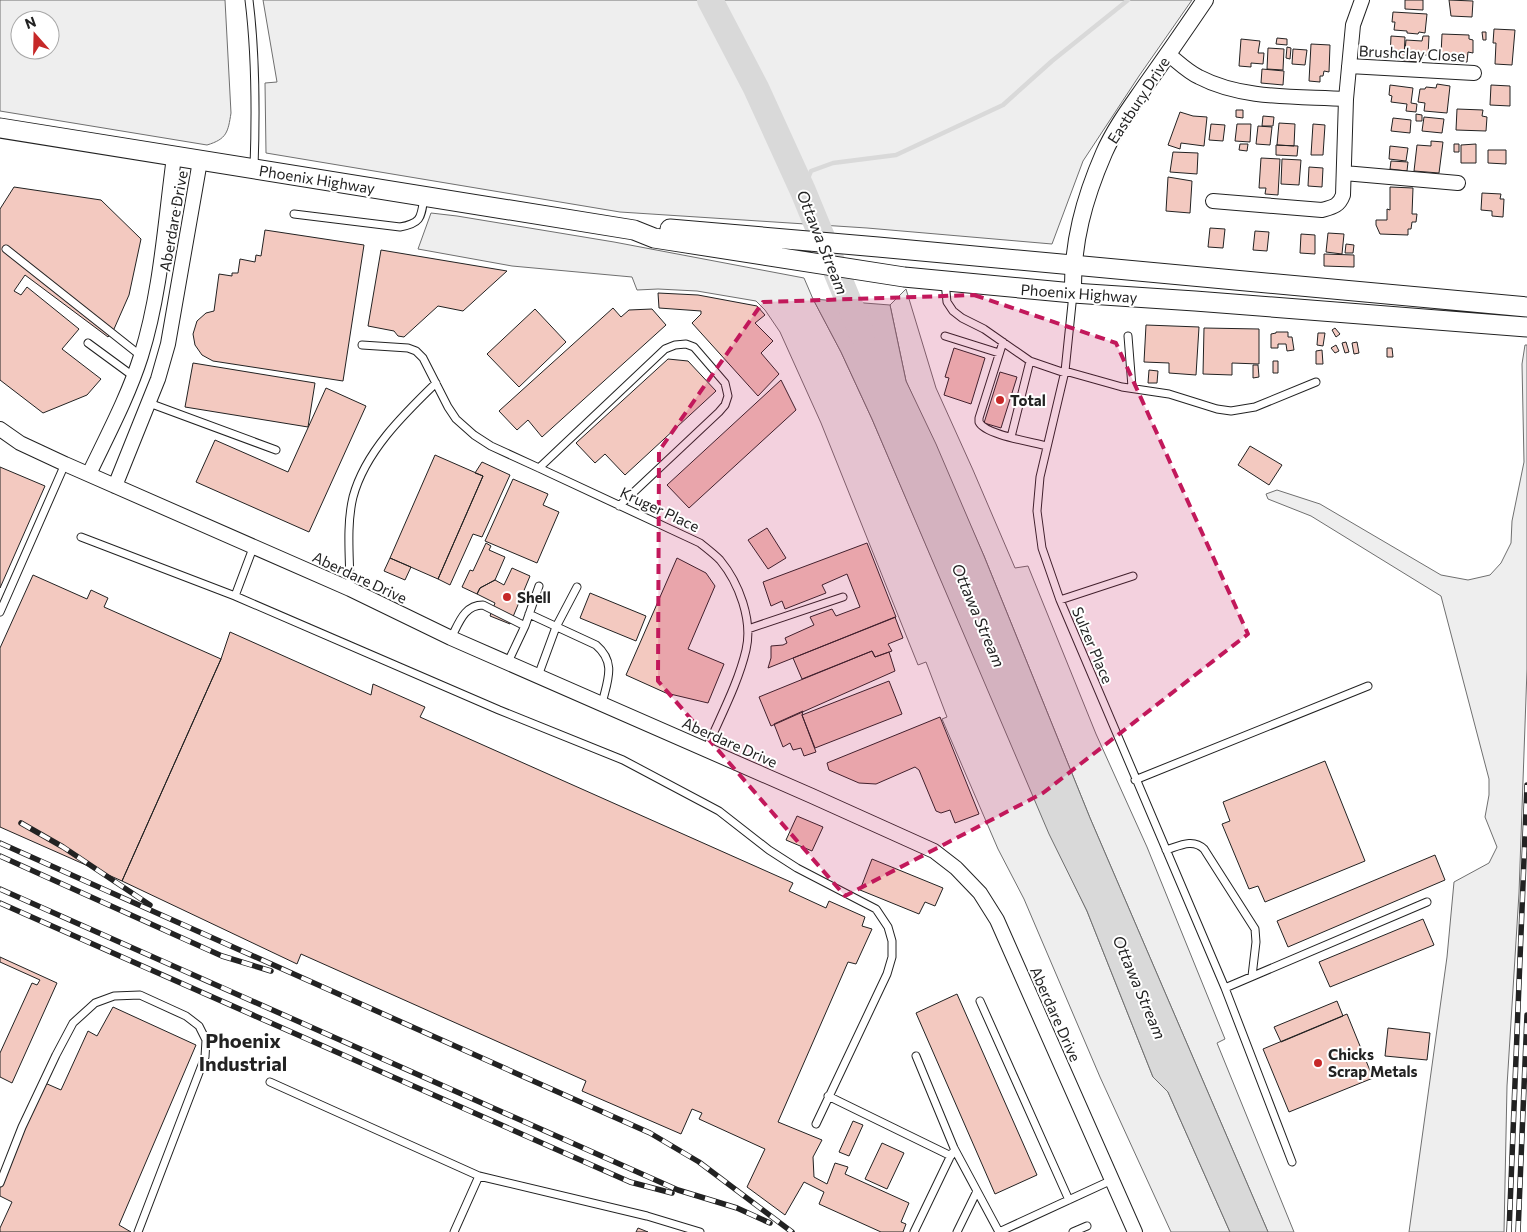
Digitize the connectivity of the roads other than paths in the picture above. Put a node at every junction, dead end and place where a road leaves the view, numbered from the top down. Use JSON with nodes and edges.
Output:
{"nodes":[{"id":1,"x":249,"y":0,"type":"edge"},
{"id":2,"x":1205,"y":0,"type":"edge"},
{"id":3,"x":1362,"y":0,"type":"edge"},
{"id":4,"x":1168,"y":54,"type":"junction"},
{"id":5,"x":1349,"y":66,"type":"junction"},
{"id":6,"x":1474,"y":73,"type":"dead end"},
{"id":7,"x":1346,"y":99,"type":"junction"},
{"id":8,"x":0,"y":128,"type":"edge"},
{"id":9,"x":174,"y":157,"type":"junction"},
{"id":10,"x":200,"y":160,"type":"junction"},
{"id":11,"x":254,"y":169,"type":"junction"},
{"id":12,"x":1344,"y":173,"type":"junction"},
{"id":13,"x":1458,"y":183,"type":"dead end"},
{"id":14,"x":424,"y":196,"type":"junction"},
{"id":15,"x":1213,"y":200,"type":"dead end"},
{"id":16,"x":294,"y":214,"type":"dead end"},
{"id":17,"x":634,"y":230,"type":"junction"},
{"id":18,"x":6,"y":249,"type":"dead end"},
{"id":19,"x":1073,"y":265,"type":"junction"},
{"id":20,"x":945,"y":281,"type":"junction"},
{"id":21,"x":1073,"y":293,"type":"junction"},
{"id":22,"x":1527,"y":307,"type":"edge"},
{"id":23,"x":1527,"y":327,"type":"edge"},
{"id":24,"x":945,"y":336,"type":"dead end"},
{"id":25,"x":1128,"y":336,"type":"dead end"},
{"id":26,"x":1002,"y":342,"type":"junction"},
{"id":27,"x":88,"y":343,"type":"dead end"},
{"id":28,"x":362,"y":345,"type":"dead end"},
{"id":29,"x":999,"y":353,"type":"junction"},
{"id":30,"x":141,"y":356,"type":"junction"},
{"id":31,"x":1030,"y":361,"type":"junction"},
{"id":32,"x":1065,"y":372,"type":"junction"},
{"id":33,"x":133,"y":376,"type":"junction"},
{"id":34,"x":1316,"y":382,"type":"dead end"},
{"id":35,"x":436,"y":383,"type":"junction"},
{"id":36,"x":1132,"y":387,"type":"junction"},
{"id":37,"x":149,"y":403,"type":"junction"},
{"id":38,"x":0,"y":429,"type":"edge"},
{"id":39,"x":1011,"y":437,"type":"junction"},
{"id":40,"x":1047,"y":446,"type":"junction"},
{"id":41,"x":276,"y":450,"type":"dead end"},
{"id":42,"x":65,"y":464,"type":"junction"},
{"id":43,"x":538,"y":468,"type":"junction"},
{"id":44,"x":89,"y":474,"type":"junction"},
{"id":45,"x":115,"y":486,"type":"junction"},
{"id":46,"x":620,"y":506,"type":"junction"},
{"id":47,"x":81,"y":537,"type":"dead end"},
{"id":48,"x":253,"y":548,"type":"junction"},
{"id":49,"x":1134,"y":576,"type":"dead end"},
{"id":50,"x":539,"y":586,"type":"dead end"},
{"id":51,"x":577,"y":587,"type":"dead end"},
{"id":52,"x":350,"y":589,"type":"junction"},
{"id":53,"x":235,"y":596,"type":"junction"},
{"id":54,"x":843,"y":597,"type":"dead end"},
{"id":55,"x":1060,"y":600,"type":"junction"},
{"id":56,"x":0,"y":612,"type":"edge"},
{"id":57,"x":529,"y":614,"type":"junction"},
{"id":58,"x":525,"y":626,"type":"junction"},
{"id":59,"x":556,"y":627,"type":"junction"},
{"id":60,"x":748,"y":629,"type":"junction"},
{"id":61,"x":451,"y":638,"type":"junction"},
{"id":62,"x":508,"y":662,"type":"junction"},
{"id":63,"x":538,"y":676,"type":"junction"},
{"id":64,"x":1368,"y":686,"type":"dead end"},
{"id":65,"x":602,"y":705,"type":"junction"},
{"id":66,"x":706,"y":750,"type":"junction"},
{"id":67,"x":1136,"y":780,"type":"junction"},
{"id":68,"x":1166,"y":850,"type":"junction"},
{"id":69,"x":1427,"y":902,"type":"dead end"},
{"id":70,"x":1252,"y":976,"type":"junction"},
{"id":71,"x":1225,"y":988,"type":"junction"},
{"id":72,"x":980,"y":1001,"type":"dead end"},
{"id":73,"x":916,"y":1056,"type":"dead end"},
{"id":74,"x":270,"y":1082,"type":"dead end"},
{"id":75,"x":828,"y":1096,"type":"junction"},
{"id":76,"x":816,"y":1124,"type":"dead end"},
{"id":77,"x":953,"y":1152,"type":"junction"},
{"id":78,"x":1292,"y":1162,"type":"dead end"},
{"id":79,"x":480,"y":1176,"type":"junction"},
{"id":80,"x":1112,"y":1180,"type":"junction"},
{"id":81,"x":0,"y":1182,"type":"edge"},
{"id":82,"x":976,"y":1191,"type":"junction"},
{"id":83,"x":1069,"y":1200,"type":"junction"},
{"id":84,"x":1087,"y":1226,"type":"dead end"},
{"id":85,"x":138,"y":1232,"type":"edge"},
{"id":86,"x":454,"y":1232,"type":"edge"},
{"id":87,"x":700,"y":1232,"type":"edge"},
{"id":88,"x":914,"y":1232,"type":"edge"},
{"id":89,"x":957,"y":1232,"type":"edge"},
{"id":90,"x":999,"y":1232,"type":"edge"},
{"id":91,"x":1073,"y":1232,"type":"edge"},
{"id":92,"x":1135,"y":1232,"type":"edge"}],
"edges":[{"from":1,"to":11,"type":"lane"},
{"from":2,"to":4,"type":"street","name":"Eastbury Drive"},
{"from":3,"to":5,"type":"street"},
{"from":4,"to":7,"type":"street"},
{"from":4,"to":19,"type":"street","name":"Eastbury Drive"},
{"from":5,"to":6,"type":"street","name":"Brushclay Close"},
{"from":5,"to":7,"type":"street"},
{"from":7,"to":12,"type":"street"},
{"from":8,"to":9,"type":"main road","name":"Phoenix Highway"},
{"from":9,"to":10,"type":"main road","name":"Phoenix Highway"},
{"from":9,"to":30,"type":"street","name":"Aberdare Drive"},
{"from":10,"to":11,"type":"main road","name":"Phoenix Highway"},
{"from":10,"to":37,"type":"street","name":"Aberdare Drive"},
{"from":11,"to":14,"type":"main road","name":"Phoenix Highway"},
{"from":12,"to":13,"type":"street"},
{"from":12,"to":15,"type":"street"},
{"from":14,"to":16,"type":"lane"},
{"from":14,"to":17,"type":"main road","name":"Phoenix Highway"},
{"from":17,"to":19,"type":"main road","name":"Phoenix Highway"},
{"from":17,"to":20,"type":"main road","name":"Phoenix Highway"},
{"from":18,"to":30,"type":"lane"},
{"from":19,"to":21,"type":"street","name":"Eastbury Drive"},
{"from":19,"to":22,"type":"main road","name":"Phoenix Highway"},
{"from":20,"to":21,"type":"main road","name":"Phoenix Highway"},
{"from":20,"to":26,"type":"lane"},
{"from":21,"to":23,"type":"main road","name":"Phoenix Highway"},
{"from":21,"to":32,"type":"lane","name":"Sulzer Place"},
{"from":24,"to":29,"type":"lane"},
{"from":25,"to":36,"type":"lane"},
{"from":26,"to":29,"type":"lane"},
{"from":26,"to":31,"type":"lane"},
{"from":27,"to":33,"type":"lane"},
{"from":28,"to":35,"type":"lane","name":"Kruger Place"},
{"from":29,"to":39,"type":"lane"},
{"from":30,"to":33,"type":"street","name":"Aberdare Drive"},
{"from":31,"to":32,"type":"lane"},
{"from":31,"to":39,"type":"lane"},
{"from":32,"to":36,"type":"lane"},
{"from":32,"to":40,"type":"lane","name":"Sulzer Place"},
{"from":33,"to":44,"type":"street","name":"Aberdare Drive"},
{"from":34,"to":36,"type":"lane"},
{"from":35,"to":43,"type":"lane","name":"Kruger Place"},
{"from":35,"to":52,"type":"lane"},
{"from":37,"to":41,"type":"lane"},
{"from":37,"to":45,"type":"street","name":"Aberdare Drive"},
{"from":38,"to":42,"type":"street","name":"Aberdare Drive"},
{"from":39,"to":40,"type":"lane"},
{"from":40,"to":55,"type":"lane","name":"Sulzer Place"},
{"from":42,"to":44,"type":"street","name":"Aberdare Drive"},
{"from":42,"to":56,"type":"lane"},
{"from":43,"to":46,"type":"lane","name":"Kruger Place"},
{"from":43,"to":46,"type":"lane"},
{"from":44,"to":45,"type":"street","name":"Aberdare Drive"},
{"from":45,"to":48,"type":"street","name":"Aberdare Drive"},
{"from":46,"to":60,"type":"lane","name":"Kruger Place"},
{"from":47,"to":53,"type":"lane"},
{"from":48,"to":52,"type":"street","name":"Aberdare Drive"},
{"from":48,"to":53,"type":"lane"},
{"from":49,"to":55,"type":"lane"},
{"from":50,"to":57,"type":"lane"},
{"from":51,"to":59,"type":"lane"},
{"from":52,"to":61,"type":"street","name":"Aberdare Drive"},
{"from":53,"to":75,"type":"lane"},
{"from":54,"to":60,"type":"lane"},
{"from":55,"to":67,"type":"lane","name":"Sulzer Place"},
{"from":57,"to":58,"type":"lane"},
{"from":57,"to":59,"type":"lane"},
{"from":58,"to":61,"type":"lane"},
{"from":58,"to":62,"type":"lane"},
{"from":59,"to":63,"type":"lane"},
{"from":59,"to":65,"type":"lane"},
{"from":60,"to":66,"type":"lane","name":"Kruger Place"},
{"from":61,"to":62,"type":"street","name":"Aberdare Drive"},
{"from":62,"to":63,"type":"street","name":"Aberdare Drive"},
{"from":63,"to":65,"type":"street","name":"Aberdare Drive"},
{"from":64,"to":67,"type":"lane"},
{"from":65,"to":66,"type":"street","name":"Aberdare Drive"},
{"from":66,"to":80,"type":"street","name":"Aberdare Drive"},
{"from":67,"to":68,"type":"lane","name":"Sulzer Place"},
{"from":68,"to":70,"type":"lane"},
{"from":68,"to":71,"type":"lane","name":"Sulzer Place"},
{"from":69,"to":70,"type":"lane"},
{"from":70,"to":71,"type":"lane"},
{"from":71,"to":78,"type":"lane","name":"Sulzer Place"},
{"from":72,"to":83,"type":"lane"},
{"from":73,"to":77,"type":"lane"},
{"from":74,"to":79,"type":"lane"},
{"from":75,"to":76,"type":"lane"},
{"from":75,"to":77,"type":"lane"},
{"from":77,"to":82,"type":"lane"},
{"from":77,"to":88,"type":"lane"},
{"from":79,"to":86,"type":"lane"},
{"from":79,"to":87,"type":"lane"},
{"from":80,"to":83,"type":"lane"},
{"from":80,"to":92,"type":"street","name":"Aberdare Drive"},
{"from":81,"to":85,"type":"lane"},
{"from":82,"to":89,"type":"lane"},
{"from":82,"to":90,"type":"lane"},
{"from":83,"to":90,"type":"lane"},
{"from":84,"to":91,"type":"lane"}]}
